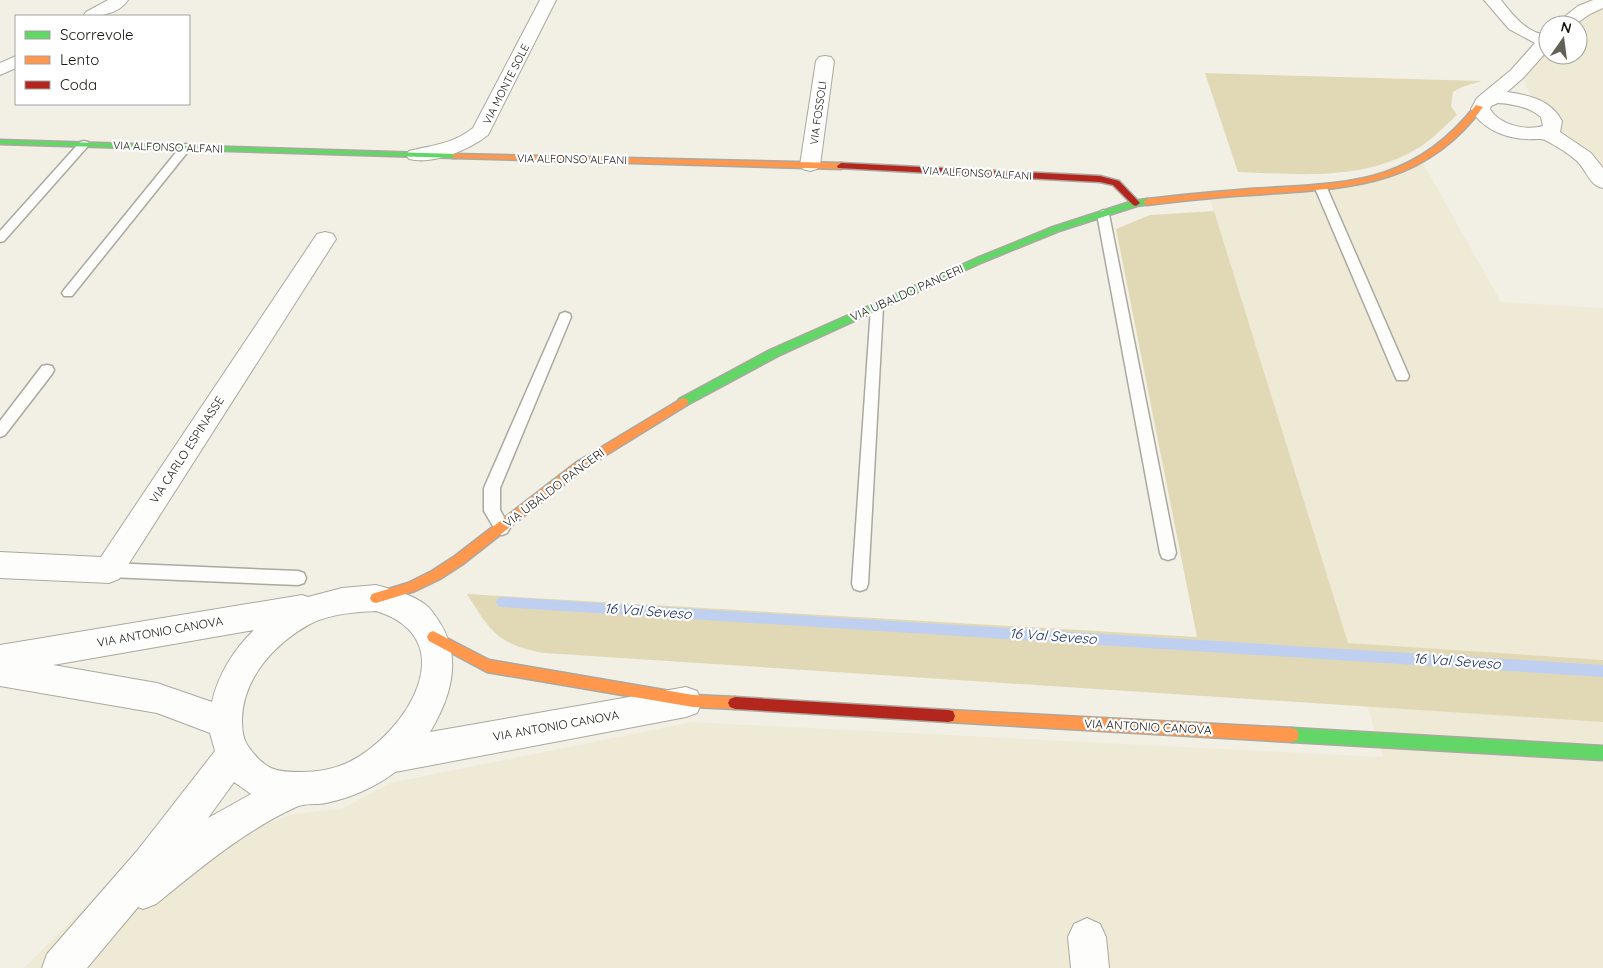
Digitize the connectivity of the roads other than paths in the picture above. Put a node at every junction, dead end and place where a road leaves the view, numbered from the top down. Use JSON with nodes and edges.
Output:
{"nodes":[{"id":1,"x":120,"y":0,"type":"edge"},
{"id":2,"x":548,"y":0,"type":"edge"},
{"id":3,"x":1492,"y":0,"type":"edge"},
{"id":4,"x":1603,"y":2,"type":"edge"},
{"id":5,"x":94,"y":15,"type":"edge"},
{"id":6,"x":1577,"y":15,"type":"edge"},
{"id":7,"x":1538,"y":38,"type":"edge"},
{"id":8,"x":1538,"y":50,"type":"edge"},
{"id":9,"x":15,"y":61,"type":"edge"},
{"id":10,"x":825,"y":61,"type":"dead end"},
{"id":11,"x":0,"y":70,"type":"edge"},
{"id":12,"x":1517,"y":74,"type":"junction"},
{"id":13,"x":1483,"y":103,"type":"junction"},
{"id":14,"x":1539,"y":107,"type":"junction"},
{"id":15,"x":1546,"y":132,"type":"junction"},
{"id":16,"x":0,"y":142,"type":"edge"},
{"id":17,"x":84,"y":144,"type":"junction"},
{"id":18,"x":186,"y":147,"type":"junction"},
{"id":19,"x":416,"y":156,"type":"junction"},
{"id":20,"x":810,"y":165,"type":"junction"},
{"id":21,"x":1603,"y":182,"type":"edge"},
{"id":22,"x":1321,"y":188,"type":"junction"},
{"id":23,"x":1136,"y":203,"type":"junction"},
{"id":24,"x":1103,"y":214,"type":"junction"},
{"id":25,"x":0,"y":238,"type":"edge"},
{"id":26,"x":325,"y":239,"type":"dead end"},
{"id":27,"x":68,"y":293,"type":"dead end"},
{"id":28,"x":877,"y":306,"type":"junction"},
{"id":29,"x":565,"y":317,"type":"dead end"},
{"id":30,"x":47,"y":370,"type":"dead end"},
{"id":31,"x":1402,"y":376,"type":"dead end"},
{"id":32,"x":0,"y":431,"type":"edge"},
{"id":33,"x":502,"y":528,"type":"junction"},
{"id":34,"x":1168,"y":553,"type":"dead end"},
{"id":35,"x":0,"y":565,"type":"edge"},
{"id":36,"x":109,"y":570,"type":"junction"},
{"id":37,"x":298,"y":578,"type":"dead end"},
{"id":38,"x":860,"y":584,"type":"dead end"},
{"id":39,"x":376,"y":598,"type":"junction"},
{"id":40,"x":321,"y":605,"type":"junction"},
{"id":41,"x":433,"y":637,"type":"junction"},
{"id":42,"x":0,"y":660,"type":"edge"},
{"id":43,"x":0,"y":671,"type":"edge"},
{"id":44,"x":693,"y":701,"type":"junction"},
{"id":45,"x":229,"y":739,"type":"junction"},
{"id":46,"x":1603,"y":753,"type":"edge"},
{"id":47,"x":390,"y":756,"type":"junction"},
{"id":48,"x":293,"y":790,"type":"junction"},
{"id":49,"x":102,"y":923,"type":"junction"},
{"id":50,"x":61,"y":968,"type":"edge"}],
"edges":[{"from":1,"to":5,"type":"street"},
{"from":2,"to":19,"type":"street","name":"VIA MONTE SOLE"},
{"from":3,"to":7,"type":"street"},
{"from":4,"to":6,"type":"street"},
{"from":8,"to":12,"type":"street"},
{"from":9,"to":11,"type":"street"},
{"from":10,"to":20,"type":"street","name":"VIA FOSSOLI"},
{"from":12,"to":13,"type":"street"},
{"from":12,"to":14,"type":"street"},
{"from":13,"to":14,"type":"street"},
{"from":13,"to":15,"type":"street"},
{"from":13,"to":22,"type":"street","name":"VIA UBALDO PANCERI"},
{"from":14,"to":15,"type":"street"},
{"from":15,"to":21,"type":"street"},
{"from":16,"to":17,"type":"street","name":"VIA ALFONSO ALFANI"},
{"from":17,"to":18,"type":"street","name":"VIA ALFONSO ALFANI"},
{"from":17,"to":25,"type":"lane"},
{"from":18,"to":19,"type":"street","name":"VIA ALFONSO ALFANI"},
{"from":18,"to":27,"type":"lane"},
{"from":19,"to":20,"type":"street","name":"VIA ALFONSO ALFANI"},
{"from":20,"to":23,"type":"street","name":"VIA ALFONSO ALFANI"},
{"from":22,"to":23,"type":"street","name":"VIA UBALDO PANCERI"},
{"from":22,"to":31,"type":"lane"},
{"from":23,"to":24,"type":"street","name":"VIA UBALDO PANCERI"},
{"from":24,"to":28,"type":"street","name":"VIA UBALDO PANCERI"},
{"from":24,"to":34,"type":"lane"},
{"from":26,"to":36,"type":"street","name":"VIA CARLO ESPINASSE"},
{"from":28,"to":33,"type":"street","name":"VIA UBALDO PANCERI"},
{"from":28,"to":38,"type":"lane"},
{"from":29,"to":33,"type":"lane"},
{"from":30,"to":32,"type":"lane"},
{"from":33,"to":39,"type":"street","name":"VIA UBALDO PANCERI"},
{"from":35,"to":36,"type":"street"},
{"from":36,"to":37,"type":"lane"},
{"from":39,"to":40,"type":"street"},
{"from":39,"to":41,"type":"street"},
{"from":40,"to":42,"type":"street","name":"VIA ANTONIO CANOVA"},
{"from":40,"to":45,"type":"street"},
{"from":41,"to":44,"type":"street","name":"VIA ANTONIO CANOVA"},
{"from":41,"to":47,"type":"street"},
{"from":43,"to":45,"type":"street"},
{"from":44,"to":46,"type":"street","name":"VIA ANTONIO CANOVA"},
{"from":44,"to":47,"type":"street","name":"VIA ANTONIO CANOVA"},
{"from":45,"to":48,"type":"street"},
{"from":45,"to":49,"type":"street"},
{"from":47,"to":48,"type":"street"},
{"from":48,"to":49,"type":"street"},
{"from":49,"to":50,"type":"street"}]}
